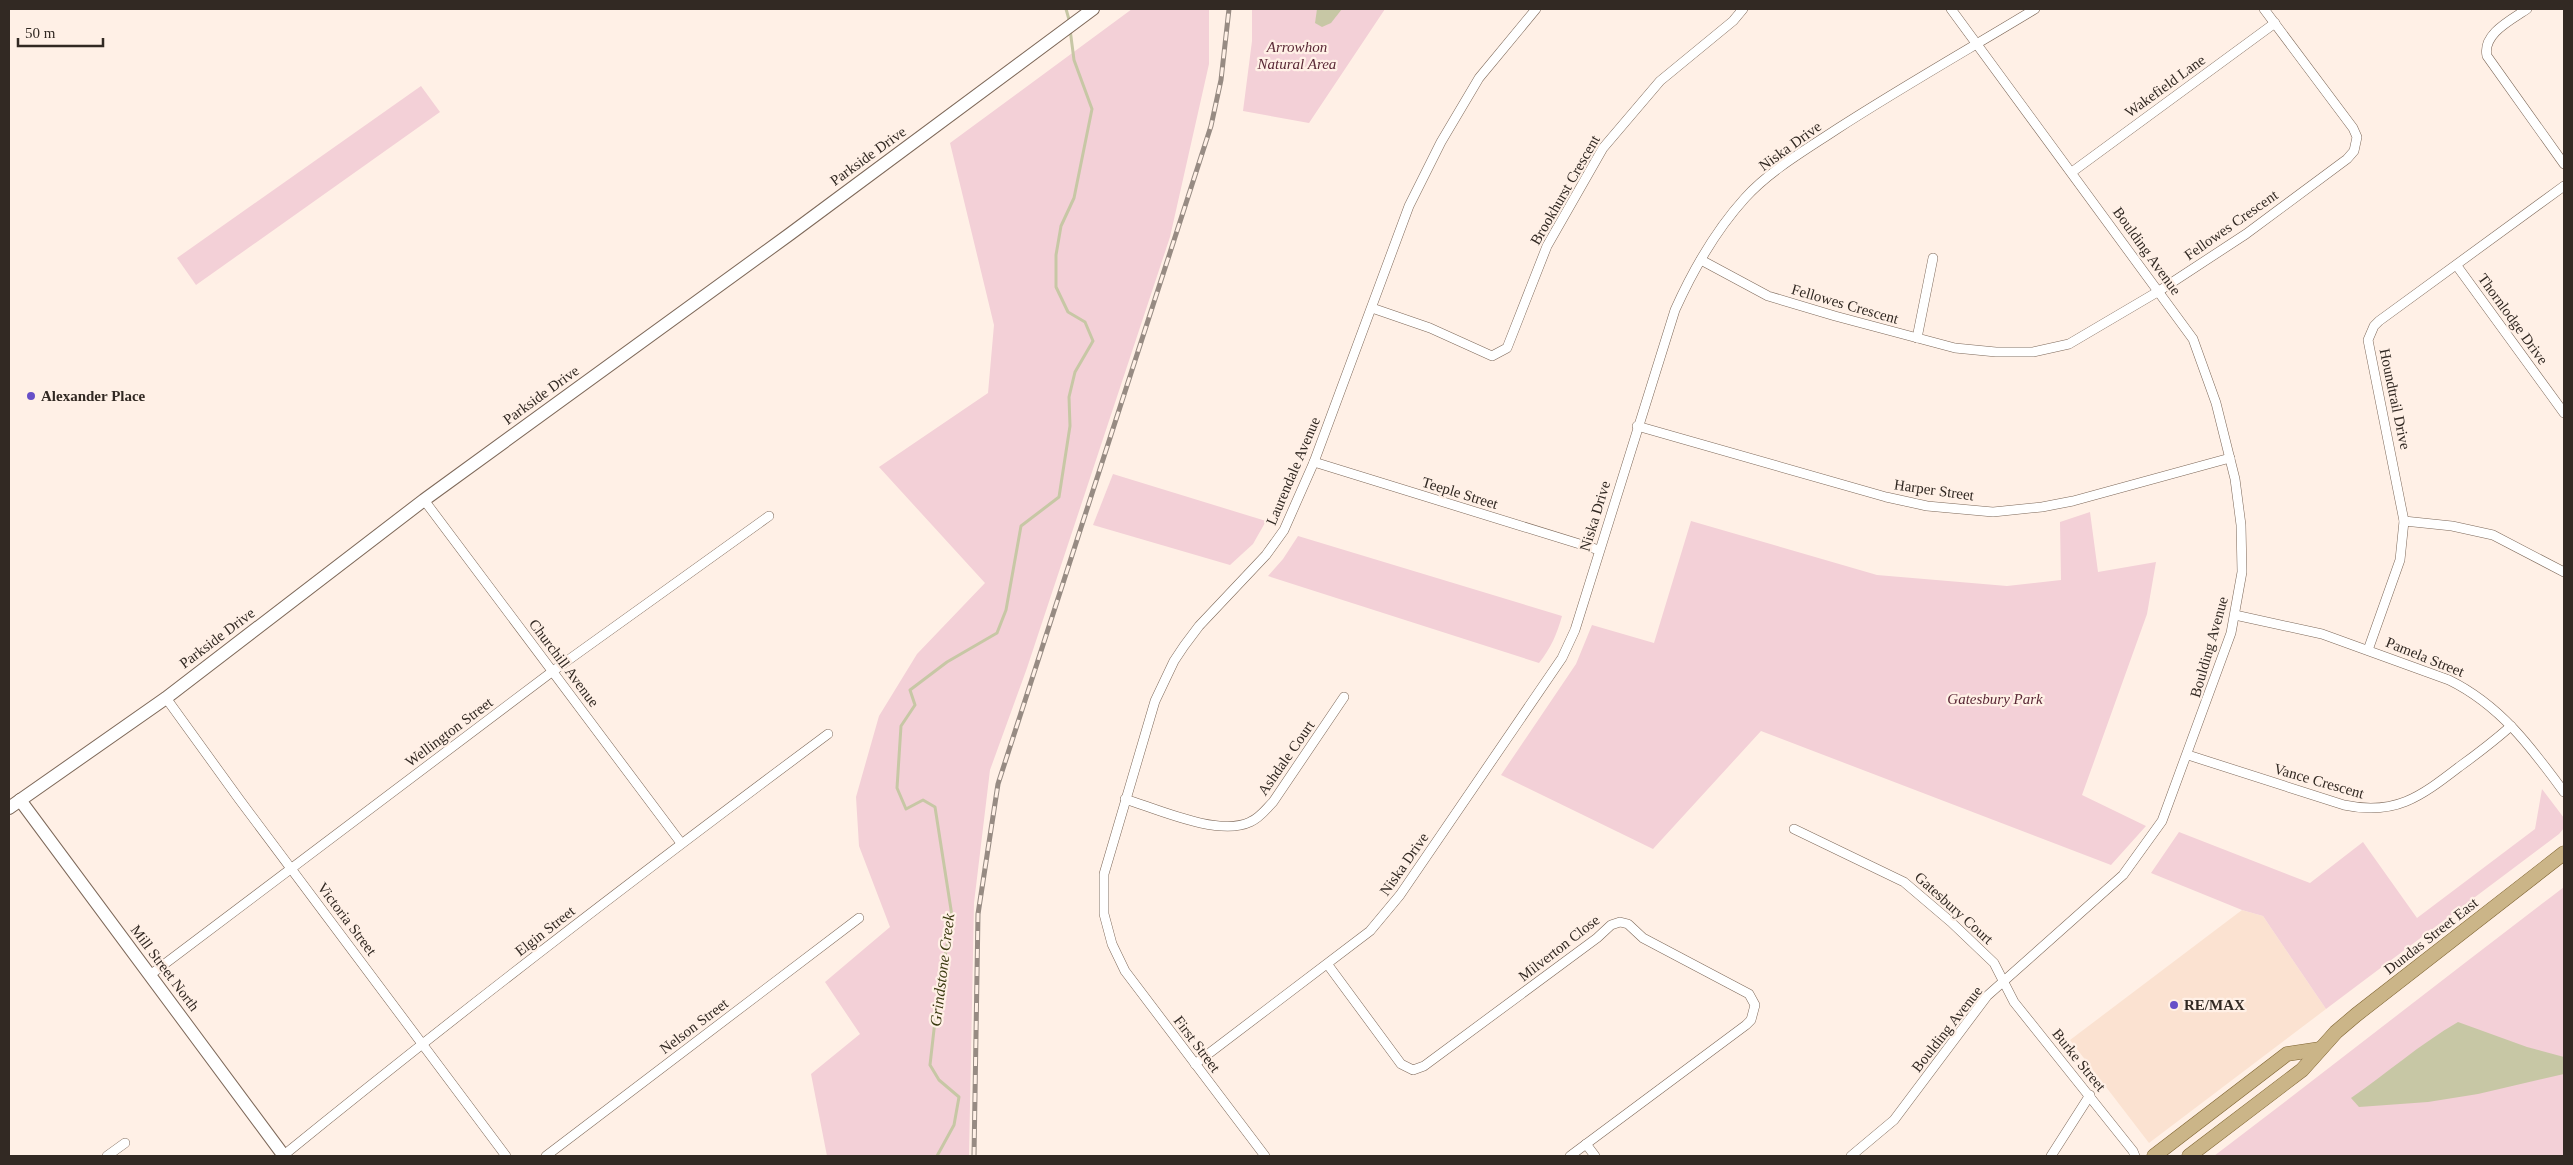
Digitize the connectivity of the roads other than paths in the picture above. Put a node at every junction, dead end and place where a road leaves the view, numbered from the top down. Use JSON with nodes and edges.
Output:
{"nodes":[{"id":1,"x":1093,"y":9,"type":"edge"},
{"id":2,"x":1536,"y":9,"type":"edge"},
{"id":3,"x":1743,"y":9,"type":"edge"},
{"id":4,"x":1951,"y":9,"type":"edge"},
{"id":5,"x":2035,"y":9,"type":"edge"},
{"id":6,"x":2264,"y":9,"type":"edge"},
{"id":7,"x":2527,"y":9,"type":"edge"},
{"id":8,"x":2274,"y":23,"type":"junction"},
{"id":9,"x":1977,"y":44,"type":"junction"},
{"id":10,"x":2564,"y":164,"type":"edge"},
{"id":11,"x":2072,"y":172,"type":"junction"},
{"id":12,"x":2564,"y":186,"type":"edge"},
{"id":13,"x":1933,"y":258,"type":"dead end"},
{"id":14,"x":1701,"y":260,"type":"junction"},
{"id":15,"x":2457,"y":266,"type":"junction"},
{"id":16,"x":2159,"y":291,"type":"junction"},
{"id":17,"x":1372,"y":308,"type":"junction"},
{"id":18,"x":1917,"y":338,"type":"junction"},
{"id":19,"x":2564,"y":413,"type":"edge"},
{"id":20,"x":1637,"y":426,"type":"junction"},
{"id":21,"x":2230,"y":458,"type":"junction"},
{"id":22,"x":1314,"y":462,"type":"junction"},
{"id":23,"x":424,"y":500,"type":"junction"},
{"id":24,"x":769,"y":516,"type":"dead end"},
{"id":25,"x":2404,"y":522,"type":"junction"},
{"id":26,"x":1599,"y":550,"type":"junction"},
{"id":27,"x":2564,"y":572,"type":"edge"},
{"id":28,"x":2235,"y":615,"type":"junction"},
{"id":29,"x":2368,"y":650,"type":"junction"},
{"id":30,"x":553,"y":670,"type":"junction"},
{"id":31,"x":1344,"y":697,"type":"dead end"},
{"id":32,"x":166,"y":698,"type":"junction"},
{"id":33,"x":2511,"y":726,"type":"junction"},
{"id":34,"x":828,"y":734,"type":"dead end"},
{"id":35,"x":2188,"y":755,"type":"junction"},
{"id":36,"x":2564,"y":792,"type":"edge"},
{"id":37,"x":1125,"y":799,"type":"junction"},
{"id":38,"x":20,"y":800,"type":"junction"},
{"id":39,"x":9,"y":808,"type":"edge"},
{"id":40,"x":1794,"y":829,"type":"dead end"},
{"id":41,"x":681,"y":843,"type":"junction"},
{"id":42,"x":2564,"y":853,"type":"edge"},
{"id":43,"x":291,"y":868,"type":"junction"},
{"id":44,"x":859,"y":918,"type":"dead end"},
{"id":45,"x":1112,"y":944,"type":"joint"},
{"id":46,"x":1328,"y":964,"type":"junction"},
{"id":47,"x":150,"y":975,"type":"junction"},
{"id":48,"x":2004,"y":982,"type":"junction"},
{"id":49,"x":422,"y":1043,"type":"junction"},
{"id":50,"x":2320,"y":1049,"type":"junction"},
{"id":51,"x":1195,"y":1064,"type":"junction"},
{"id":52,"x":2090,"y":1095,"type":"junction"},
{"id":53,"x":125,"y":1143,"type":"dead end"},
{"id":54,"x":1586,"y":1144,"type":"junction"},
{"id":55,"x":107,"y":1156,"type":"edge"},
{"id":56,"x":284,"y":1156,"type":"edge"},
{"id":57,"x":506,"y":1156,"type":"edge"},
{"id":58,"x":546,"y":1156,"type":"edge"},
{"id":59,"x":1265,"y":1156,"type":"edge"},
{"id":60,"x":1570,"y":1156,"type":"edge"},
{"id":61,"x":1595,"y":1156,"type":"edge"},
{"id":62,"x":1851,"y":1156,"type":"edge"},
{"id":63,"x":2051,"y":1156,"type":"edge"},
{"id":64,"x":2134,"y":1156,"type":"edge"},
{"id":65,"x":2154,"y":1156,"type":"edge"},
{"id":66,"x":2189,"y":1156,"type":"edge"}],
"edges":[{"from":1,"to":23,"type":"main road","name":"Parkside Drive"},
{"from":2,"to":17,"type":"street","name":"Laurendale Avenue"},
{"from":3,"to":17,"type":"street","name":"Brookhurst Crescent"},
{"from":4,"to":9,"type":"street","name":"Boulding Avenue"},
{"from":5,"to":9,"type":"street","name":"Niska Drive"},
{"from":6,"to":8,"type":"street","name":"Fellowes Crescent"},
{"from":7,"to":10,"type":"street"},
{"from":8,"to":11,"type":"street","name":"Wakefield Lane"},
{"from":8,"to":16,"type":"street","name":"Fellowes Crescent"},
{"from":9,"to":11,"type":"street","name":"Boulding Avenue"},
{"from":9,"to":14,"type":"street","name":"Niska Drive"},
{"from":11,"to":16,"type":"street","name":"Boulding Avenue"},
{"from":12,"to":15,"type":"street","name":"Houndtrail Drive"},
{"from":13,"to":18,"type":"street"},
{"from":14,"to":18,"type":"street","name":"Fellowes Crescent"},
{"from":14,"to":20,"type":"street","name":"Niska Drive"},
{"from":15,"to":19,"type":"street","name":"Thornlodge Drive"},
{"from":15,"to":25,"type":"street","name":"Houndtrail Drive"},
{"from":16,"to":18,"type":"street","name":"Fellowes Crescent"},
{"from":16,"to":21,"type":"street","name":"Boulding Avenue"},
{"from":17,"to":22,"type":"street","name":"Laurendale Avenue"},
{"from":20,"to":21,"type":"street","name":"Harper Street"},
{"from":20,"to":26,"type":"street","name":"Niska Drive"},
{"from":21,"to":28,"type":"street","name":"Boulding Avenue"},
{"from":22,"to":26,"type":"street","name":"Teeple Street"},
{"from":22,"to":37,"type":"street","name":"Laurendale Avenue"},
{"from":23,"to":30,"type":"street","name":"Churchill Avenue"},
{"from":23,"to":32,"type":"main road","name":"Parkside Drive"},
{"from":24,"to":30,"type":"street","name":"Wellington Street"},
{"from":25,"to":27,"type":"street"},
{"from":25,"to":29,"type":"street","name":"Houndtrail Drive"},
{"from":26,"to":46,"type":"street","name":"Niska Drive"},
{"from":28,"to":29,"type":"street","name":"Pamela Street"},
{"from":28,"to":35,"type":"street","name":"Boulding Avenue"},
{"from":29,"to":33,"type":"street","name":"Pamela Street"},
{"from":30,"to":41,"type":"street","name":"Churchill Avenue"},
{"from":30,"to":43,"type":"street","name":"Wellington Street"},
{"from":31,"to":37,"type":"street","name":"Ashdale Court"},
{"from":32,"to":38,"type":"main road","name":"Parkside Drive"},
{"from":32,"to":43,"type":"street","name":"Victoria Street"},
{"from":33,"to":35,"type":"street","name":"Vance Crescent"},
{"from":33,"to":36,"type":"street","name":"Pamela Street"},
{"from":34,"to":41,"type":"street","name":"Elgin Street"},
{"from":35,"to":48,"type":"street","name":"Boulding Avenue"},
{"from":37,"to":45,"type":"street","name":"Laurendale Avenue"},
{"from":38,"to":39,"type":"main road","name":"Parkside Drive"},
{"from":38,"to":47,"type":"main road","name":"Mill Street North"},
{"from":40,"to":48,"type":"street","name":"Gatesbury Court"},
{"from":41,"to":49,"type":"street","name":"Elgin Street"},
{"from":42,"to":50,"type":"main road","name":"Dundas Street East"},
{"from":43,"to":47,"type":"street","name":"Wellington Street"},
{"from":43,"to":49,"type":"street","name":"Victoria Street"},
{"from":44,"to":58,"type":"street","name":"Nelson Street"},
{"from":45,"to":51,"type":"street","name":"First Street"},
{"from":46,"to":51,"type":"street","name":"Niska Drive"},
{"from":46,"to":54,"type":"street","name":"Milverton Close"},
{"from":47,"to":56,"type":"main road","name":"Mill Street North"},
{"from":48,"to":52,"type":"street","name":"Burke Street"},
{"from":48,"to":62,"type":"street","name":"Boulding Avenue"},
{"from":49,"to":56,"type":"street","name":"Elgin Street"},
{"from":49,"to":57,"type":"street","name":"Victoria Street"},
{"from":50,"to":65,"type":"main road"},
{"from":50,"to":66,"type":"main road","name":"Dundas Street East"},
{"from":51,"to":59,"type":"street","name":"First Street"},
{"from":52,"to":63,"type":"street"},
{"from":52,"to":64,"type":"street","name":"Burke Street"},
{"from":53,"to":55,"type":"street"},
{"from":54,"to":60,"type":"street"},
{"from":54,"to":61,"type":"street"}]}
